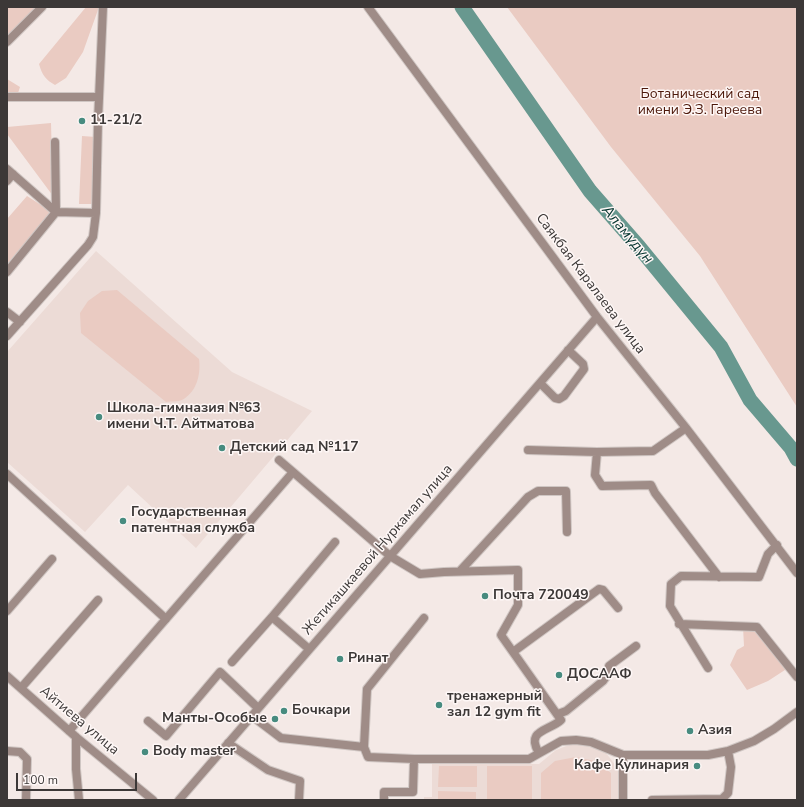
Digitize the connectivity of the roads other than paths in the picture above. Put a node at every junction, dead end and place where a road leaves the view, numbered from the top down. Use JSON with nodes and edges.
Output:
{"nodes":[{"id":1,"x":42,"y":7,"type":"edge"},
{"id":2,"x":103,"y":7,"type":"edge"},
{"id":3,"x":368,"y":7,"type":"edge"},
{"id":4,"x":7,"y":42,"type":"edge"},
{"id":5,"x":7,"y":97,"type":"edge"},
{"id":6,"x":99,"y":97,"type":"junction"},
{"id":7,"x":55,"y":142,"type":"dead end"},
{"id":8,"x":10,"y":171,"type":"edge"},
{"id":9,"x":7,"y":181,"type":"edge"},
{"id":10,"x":56,"y":212,"type":"junction"},
{"id":11,"x":96,"y":213,"type":"junction"},
{"id":12,"x":7,"y":272,"type":"edge"},
{"id":13,"x":7,"y":312,"type":"edge"},
{"id":14,"x":597,"y":317,"type":"junction"},
{"id":15,"x":20,"y":322,"type":"junction"},
{"id":16,"x":7,"y":336,"type":"edge"},
{"id":17,"x":568,"y":350,"type":"junction"},
{"id":18,"x":540,"y":383,"type":"junction"},
{"id":19,"x":686,"y":428,"type":"junction"},
{"id":20,"x":528,"y":450,"type":"dead end"},
{"id":21,"x":597,"y":452,"type":"junction"},
{"id":22,"x":279,"y":460,"type":"dead end"},
{"id":23,"x":293,"y":472,"type":"junction"},
{"id":24,"x":7,"y":474,"type":"edge"},
{"id":25,"x":567,"y":532,"type":"dead end"},
{"id":26,"x":335,"y":542,"type":"dead end"},
{"id":27,"x":777,"y":545,"type":"junction"},
{"id":28,"x":390,"y":556,"type":"junction"},
{"id":29,"x":52,"y":559,"type":"dead end"},
{"id":30,"x":460,"y":571,"type":"junction"},
{"id":31,"x":797,"y":573,"type":"edge"},
{"id":32,"x":719,"y":576,"type":"junction"},
{"id":33,"x":98,"y":600,"type":"dead end"},
{"id":34,"x":618,"y":608,"type":"dead end"},
{"id":35,"x":7,"y":611,"type":"edge"},
{"id":36,"x":272,"y":617,"type":"junction"},
{"id":37,"x":424,"y":618,"type":"dead end"},
{"id":38,"x":166,"y":619,"type":"junction"},
{"id":39,"x":679,"y":624,"type":"junction"},
{"id":40,"x":636,"y":646,"type":"dead end"},
{"id":41,"x":309,"y":649,"type":"junction"},
{"id":42,"x":513,"y":652,"type":"junction"},
{"id":43,"x":232,"y":662,"type":"dead end"},
{"id":44,"x":708,"y":668,"type":"dead end"},
{"id":45,"x":7,"y":676,"type":"edge"},
{"id":46,"x":797,"y":677,"type":"edge"},
{"id":47,"x":21,"y":688,"type":"junction"},
{"id":48,"x":258,"y":708,"type":"junction"},
{"id":49,"x":797,"y":712,"type":"edge"},
{"id":50,"x":558,"y":714,"type":"junction"},
{"id":51,"x":252,"y":716,"type":"junction"},
{"id":52,"x":148,"y":721,"type":"dead end"},
{"id":53,"x":69,"y":731,"type":"junction"},
{"id":54,"x":76,"y":737,"type":"junction"},
{"id":55,"x":228,"y":743,"type":"junction"},
{"id":56,"x":364,"y":747,"type":"junction"},
{"id":57,"x":7,"y":751,"type":"edge"},
{"id":58,"x":728,"y":751,"type":"junction"},
{"id":59,"x":539,"y":754,"type":"junction"},
{"id":60,"x":623,"y":755,"type":"junction"},
{"id":61,"x":414,"y":759,"type":"junction"},
{"id":62,"x":412,"y":796,"type":"edge"},
{"id":63,"x":26,"y":800,"type":"edge"},
{"id":64,"x":80,"y":800,"type":"edge"},
{"id":65,"x":154,"y":800,"type":"edge"},
{"id":66,"x":178,"y":800,"type":"edge"},
{"id":67,"x":299,"y":800,"type":"edge"},
{"id":68,"x":384,"y":800,"type":"edge"},
{"id":69,"x":623,"y":800,"type":"edge"},
{"id":70,"x":652,"y":800,"type":"edge"}],
"edges":[{"from":1,"to":4,"type":"street"},
{"from":2,"to":6,"type":"street"},
{"from":3,"to":14,"type":"street","name":"Саякбая Каралаева улица"},
{"from":5,"to":6,"type":"street"},
{"from":6,"to":11,"type":"street"},
{"from":7,"to":10,"type":"street"},
{"from":8,"to":9,"type":"street"},
{"from":8,"to":10,"type":"street"},
{"from":10,"to":11,"type":"street"},
{"from":10,"to":12,"type":"street"},
{"from":11,"to":15,"type":"street"},
{"from":13,"to":15,"type":"street"},
{"from":14,"to":17,"type":"street","name":"Жетикашкаевой Нуркамал улица"},
{"from":14,"to":19,"type":"street","name":"Саякбая Каралаева улица"},
{"from":15,"to":16,"type":"street"},
{"from":17,"to":18,"type":"street","name":"Жетикашкаевой Нуркамал улица"},
{"from":17,"to":18,"type":"street"},
{"from":18,"to":28,"type":"street","name":"Жетикашкаевой Нуркамал улица"},
{"from":19,"to":21,"type":"street"},
{"from":19,"to":27,"type":"street","name":"Саякбая Каралаева улица"},
{"from":20,"to":21,"type":"street"},
{"from":21,"to":32,"type":"street"},
{"from":22,"to":23,"type":"street"},
{"from":23,"to":28,"type":"street"},
{"from":23,"to":38,"type":"street"},
{"from":24,"to":38,"type":"street"},
{"from":25,"to":30,"type":"street"},
{"from":26,"to":36,"type":"street"},
{"from":27,"to":31,"type":"street","name":"Саякбая Каралаева улица"},
{"from":27,"to":32,"type":"street"},
{"from":28,"to":30,"type":"street"},
{"from":28,"to":41,"type":"street","name":"Жетикашкаевой Нуркамал улица"},
{"from":29,"to":35,"type":"street"},
{"from":30,"to":42,"type":"street"},
{"from":32,"to":39,"type":"street"},
{"from":33,"to":47,"type":"street"},
{"from":34,"to":42,"type":"street"},
{"from":36,"to":41,"type":"street"},
{"from":36,"to":43,"type":"street"},
{"from":37,"to":56,"type":"street"},
{"from":38,"to":53,"type":"street"},
{"from":39,"to":44,"type":"street"},
{"from":39,"to":46,"type":"street"},
{"from":40,"to":50,"type":"street"},
{"from":41,"to":48,"type":"street","name":"Жетикашкаевой Нуркамал улица"},
{"from":42,"to":50,"type":"street"},
{"from":45,"to":47,"type":"street","name":"Айтиева улица"},
{"from":47,"to":53,"type":"street","name":"Айтиева улица"},
{"from":48,"to":51,"type":"street","name":"Жетикашкаевой Нуркамал улица"},
{"from":48,"to":52,"type":"street"},
{"from":49,"to":58,"type":"street"},
{"from":50,"to":59,"type":"street"},
{"from":51,"to":55,"type":"street","name":"Жетикашкаевой Нуркамал улица"},
{"from":51,"to":56,"type":"street"},
{"from":53,"to":54,"type":"street","name":"Айтиева улица"},
{"from":54,"to":64,"type":"street"},
{"from":54,"to":65,"type":"street","name":"Айтиева улица"},
{"from":55,"to":66,"type":"street","name":"Жетикашкаевой Нуркамал улица"},
{"from":55,"to":67,"type":"street"},
{"from":56,"to":61,"type":"street"},
{"from":57,"to":63,"type":"street"},
{"from":58,"to":60,"type":"street"},
{"from":58,"to":70,"type":"street"},
{"from":59,"to":60,"type":"street"},
{"from":59,"to":61,"type":"street"},
{"from":60,"to":69,"type":"street"},
{"from":61,"to":62,"type":"street"},
{"from":62,"to":68,"type":"street"}]}
